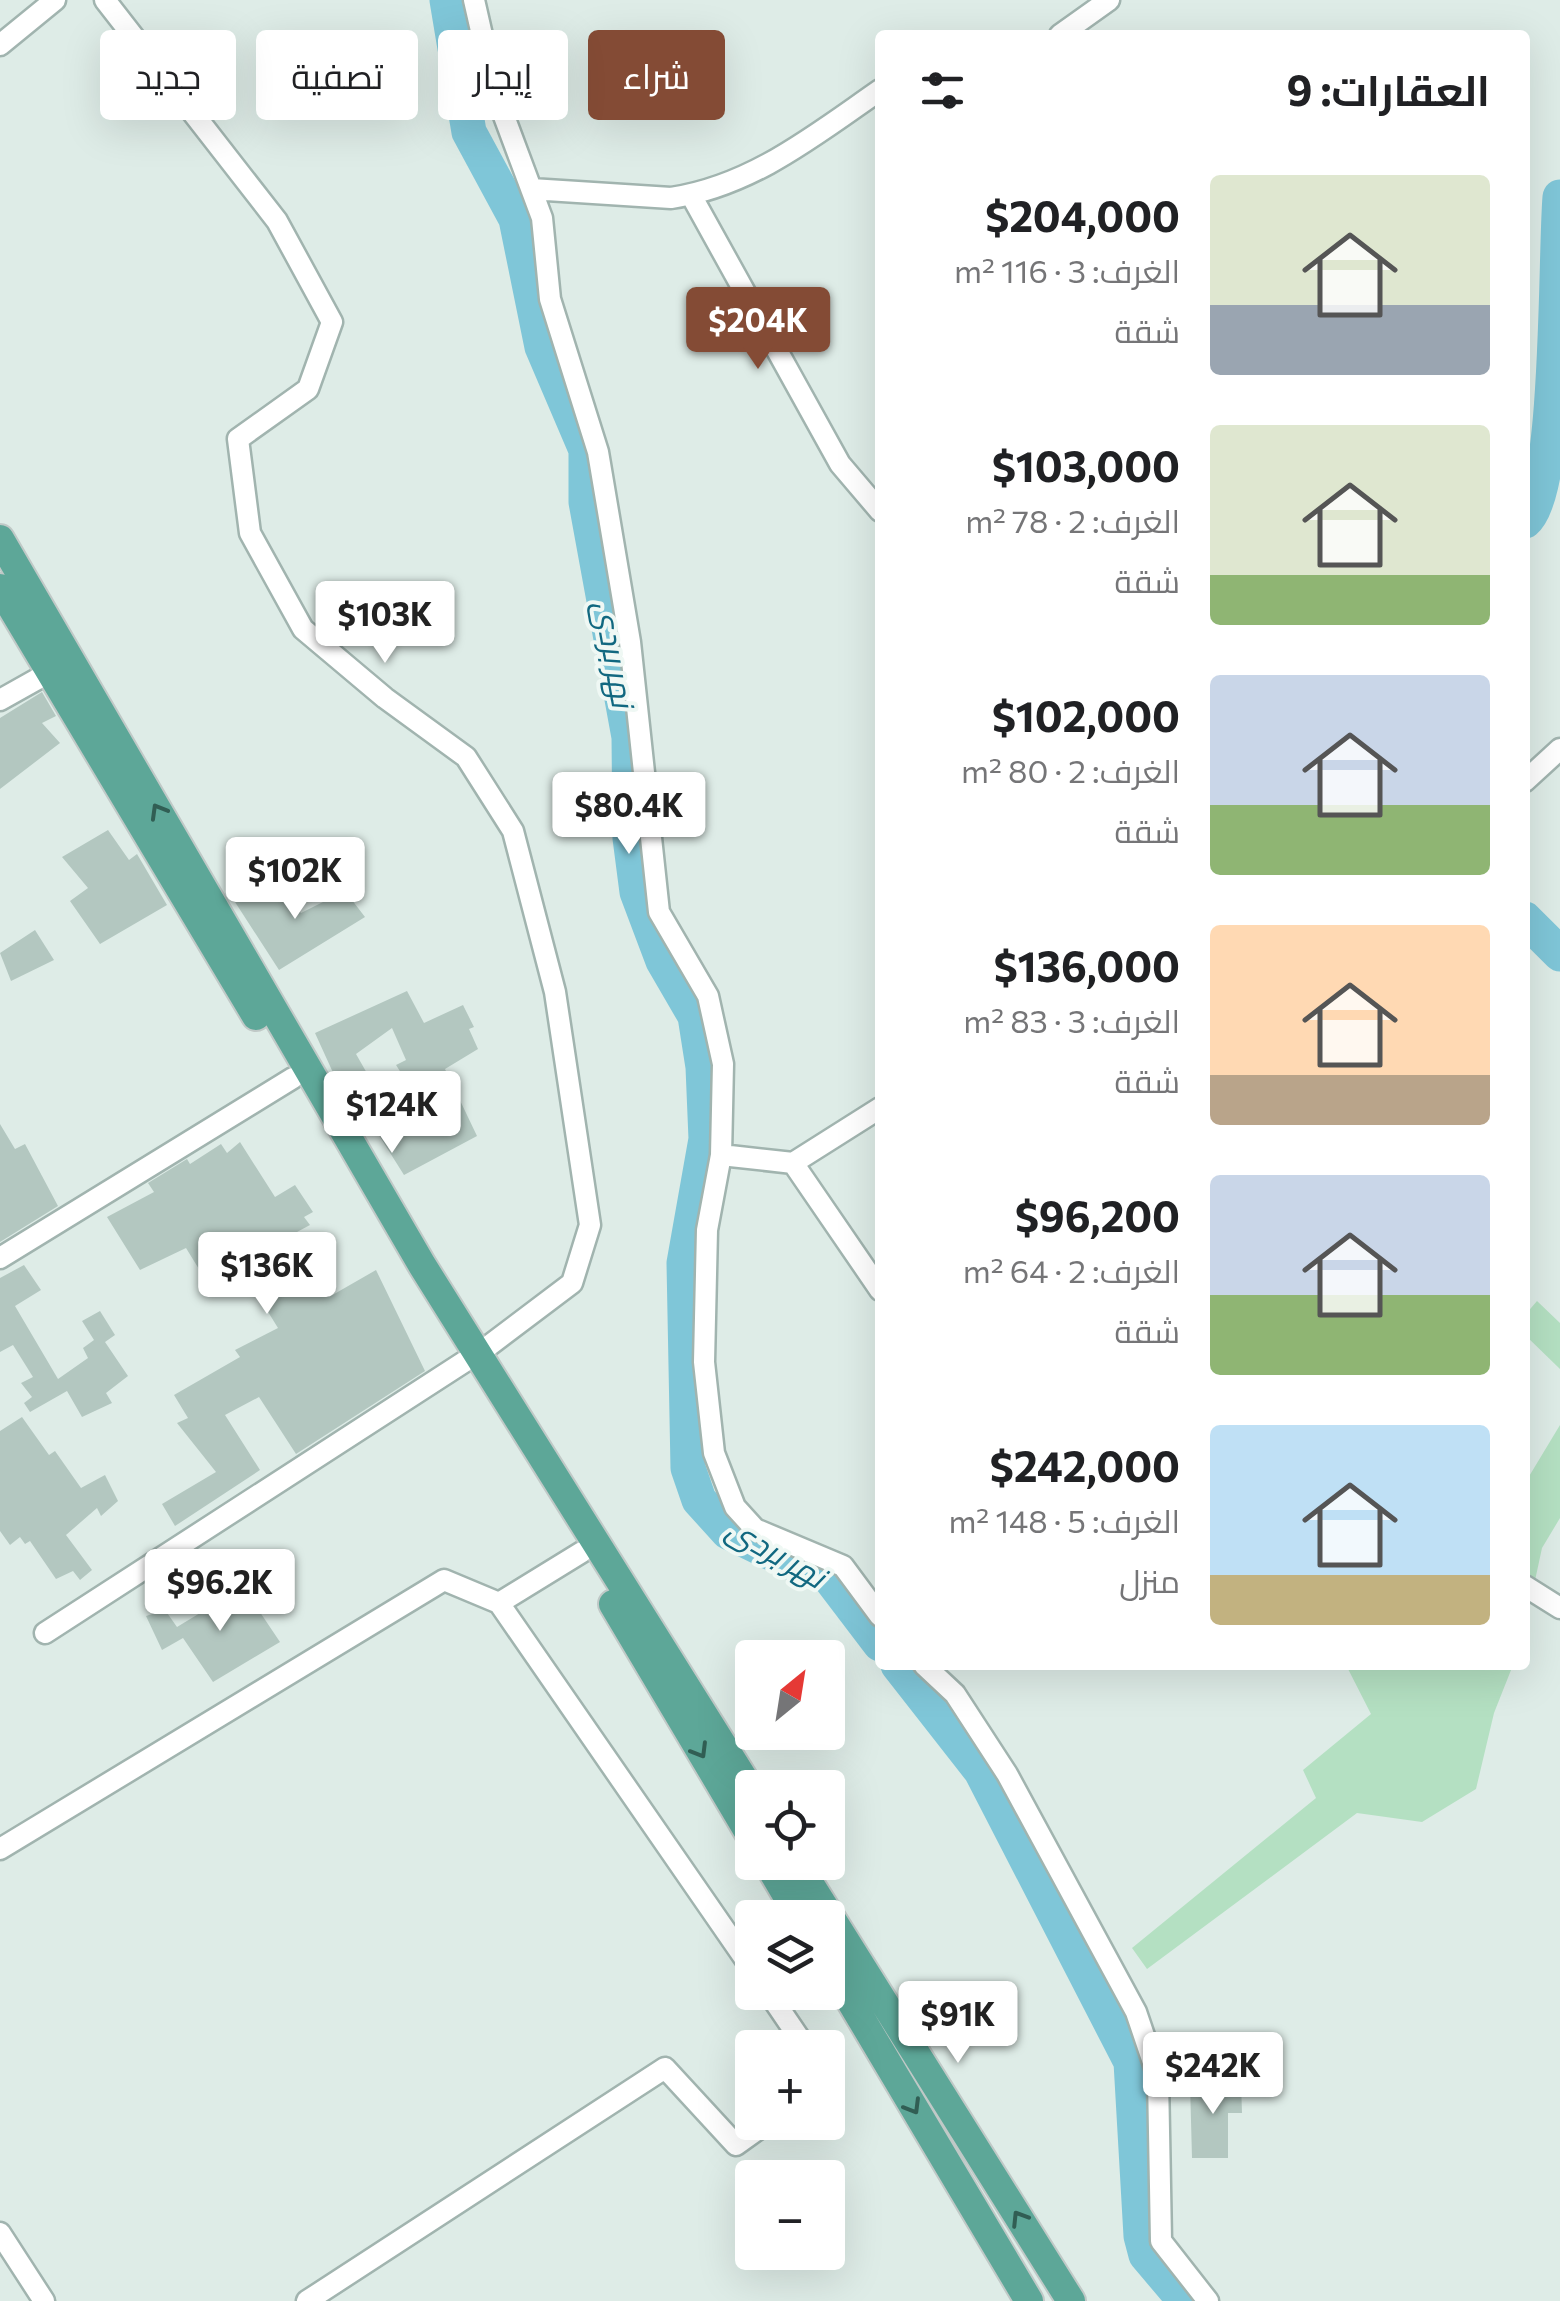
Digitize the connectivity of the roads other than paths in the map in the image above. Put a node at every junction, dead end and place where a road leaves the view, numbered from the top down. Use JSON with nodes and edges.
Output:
{"nodes":[{"id":1,"x":54,"y":0,"type":"edge"},
{"id":2,"x":105,"y":0,"type":"edge"},
{"id":3,"x":474,"y":0,"type":"edge"},
{"id":4,"x":1108,"y":0,"type":"edge"},
{"id":5,"x":1067,"y":30,"type":"edge"},
{"id":6,"x":0,"y":45,"type":"edge"},
{"id":7,"x":875,"y":93,"type":"edge"},
{"id":8,"x":531,"y":188,"type":"junction"},
{"id":9,"x":691,"y":195,"type":"junction"},
{"id":10,"x":875,"y":505,"type":"edge"},
{"id":11,"x":0,"y":538,"type":"edge"},
{"id":12,"x":0,"y":588,"type":"edge"},
{"id":13,"x":50,"y":672,"type":"junction"},
{"id":14,"x":0,"y":700,"type":"edge"},
{"id":15,"x":1560,"y":749,"type":"edge"},
{"id":16,"x":1530,"y":776,"type":"edge"},
{"id":17,"x":293,"y":1078,"type":"junction"},
{"id":18,"x":875,"y":1111,"type":"edge"},
{"id":19,"x":721,"y":1155,"type":"junction"},
{"id":20,"x":793,"y":1163,"type":"junction"},
{"id":21,"x":0,"y":1258,"type":"edge"},
{"id":22,"x":875,"y":1283,"type":"edge"},
{"id":23,"x":471,"y":1358,"type":"junction"},
{"id":24,"x":582,"y":1552,"type":"junction"},
{"id":25,"x":1530,"y":1589,"type":"edge"},
{"id":26,"x":499,"y":1603,"type":"junction"},
{"id":27,"x":1560,"y":1608,"type":"edge"},
{"id":28,"x":875,"y":1609,"type":"edge"},
{"id":29,"x":45,"y":1633,"type":"dead end"},
{"id":30,"x":929,"y":1670,"type":"edge"},
{"id":31,"x":738,"y":1770,"type":"edge"},
{"id":32,"x":735,"y":1809,"type":"edge"},
{"id":33,"x":0,"y":1849,"type":"edge"},
{"id":34,"x":807,"y":1880,"type":"edge"},
{"id":35,"x":735,"y":1945,"type":"edge"},
{"id":36,"x":845,"y":1991,"type":"edge"},
{"id":37,"x":743,"y":2140,"type":"edge"},
{"id":38,"x":0,"y":2233,"type":"edge"},
{"id":39,"x":44,"y":2301,"type":"edge"},
{"id":40,"x":307,"y":2301,"type":"edge"},
{"id":41,"x":1030,"y":2301,"type":"edge"},
{"id":42,"x":1071,"y":2301,"type":"edge"},
{"id":43,"x":1208,"y":2301,"type":"edge"}],
"edges":[{"from":1,"to":6,"type":"street"},
{"from":2,"to":23,"type":"street"},
{"from":3,"to":8,"type":"street"},
{"from":4,"to":5,"type":"street"},
{"from":7,"to":9,"type":"street"},
{"from":8,"to":9,"type":"street"},
{"from":8,"to":19,"type":"street"},
{"from":9,"to":10,"type":"street"},
{"from":23,"to":11,"type":"main road","one_way":true},
{"from":12,"to":13,"type":"main road"},
{"from":13,"to":14,"type":"street"},
{"from":13,"to":17,"type":"main road"},
{"from":15,"to":16,"type":"street"},
{"from":17,"to":21,"type":"street"},
{"from":17,"to":23,"type":"main road"},
{"from":18,"to":20,"type":"street"},
{"from":19,"to":20,"type":"street"},
{"from":19,"to":28,"type":"street"},
{"from":20,"to":22,"type":"street"},
{"from":23,"to":24,"type":"main road"},
{"from":23,"to":29,"type":"street"},
{"from":23,"to":31,"type":"main road"},
{"from":24,"to":26,"type":"street"},
{"from":24,"to":32,"type":"main road","one_way":true},
{"from":25,"to":27,"type":"street"},
{"from":26,"to":33,"type":"street"},
{"from":26,"to":35,"type":"street"},
{"from":30,"to":43,"type":"street"},
{"from":42,"to":34,"type":"main road","one_way":true},
{"from":36,"to":41,"type":"main road","one_way":true},
{"from":37,"to":40,"type":"street"},
{"from":38,"to":39,"type":"street"}]}
